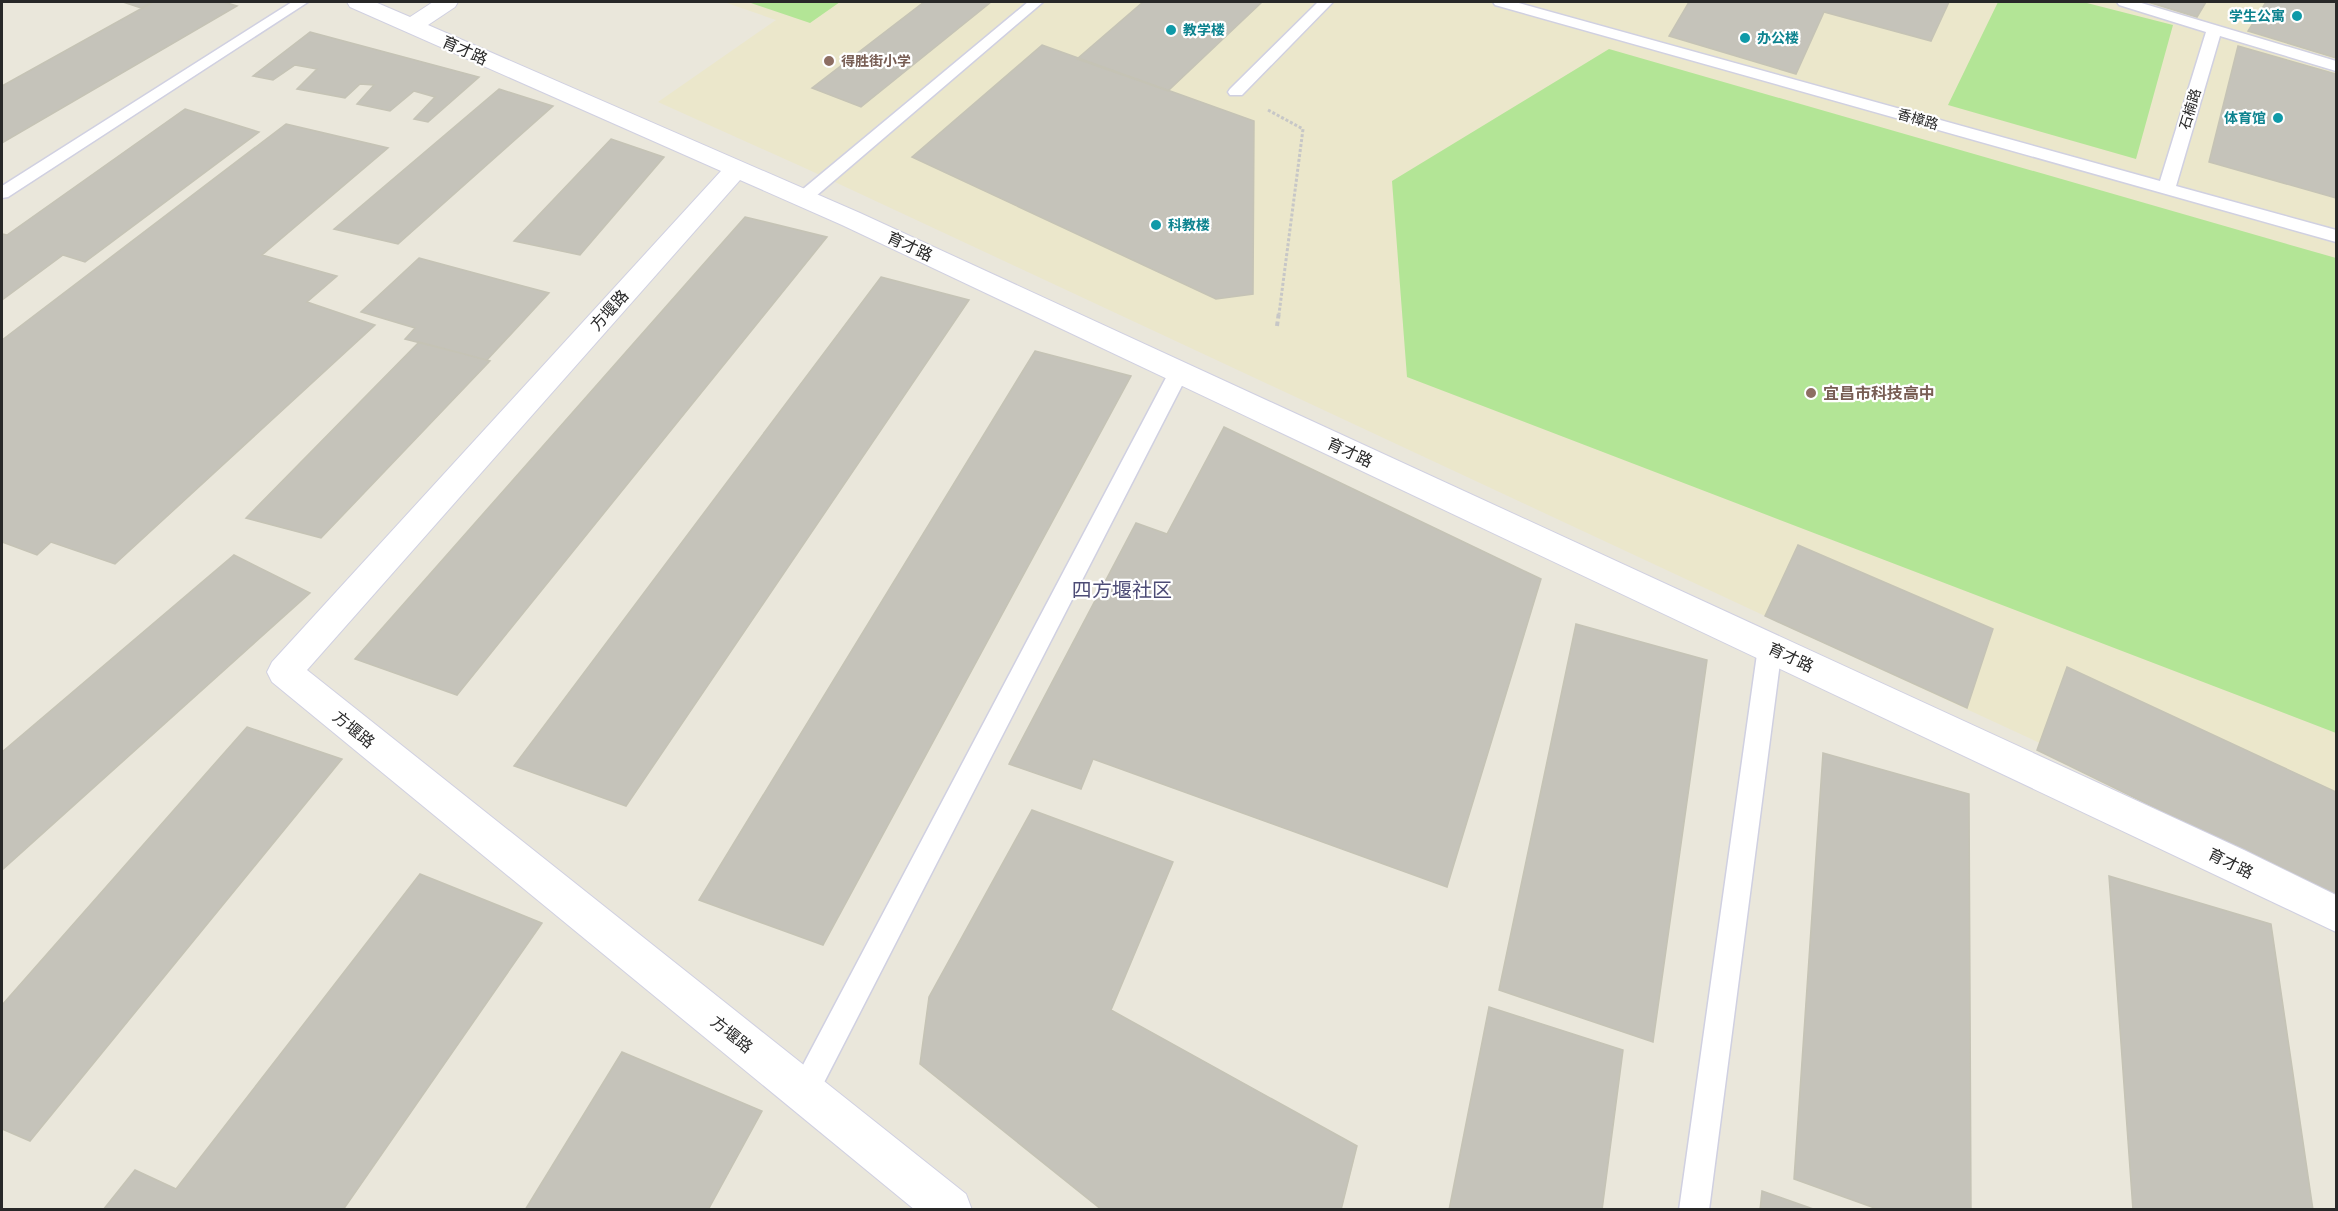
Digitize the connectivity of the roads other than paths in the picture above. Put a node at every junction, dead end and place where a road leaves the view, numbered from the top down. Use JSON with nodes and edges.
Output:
{"nodes":[{"id":1,"x":301,"y":2,"type":"edge"},
{"id":2,"x":358,"y":2,"type":"edge"},
{"id":3,"x":447,"y":2,"type":"edge"},
{"id":4,"x":1036,"y":2,"type":"edge"},
{"id":5,"x":1326,"y":2,"type":"edge"},
{"id":6,"x":1500,"y":2,"type":"edge"},
{"id":7,"x":2124,"y":2,"type":"edge"},
{"id":8,"x":411,"y":26,"type":"junction"},
{"id":9,"x":2214,"y":30,"type":"junction"},
{"id":10,"x":2337,"y":66,"type":"edge"},
{"id":11,"x":1236,"y":92,"type":"road end"},
{"id":12,"x":736,"y":169,"type":"junction"},
{"id":13,"x":2166,"y":188,"type":"junction"},
{"id":14,"x":2,"y":193,"type":"edge"},
{"id":15,"x":803,"y":198,"type":"junction"},
{"id":16,"x":2337,"y":236,"type":"edge"},
{"id":17,"x":1179,"y":372,"type":"junction"},
{"id":18,"x":1770,"y":647,"type":"junction"},
{"id":19,"x":2337,"y":914,"type":"edge"},
{"id":20,"x":804,"y":1092,"type":"junction"},
{"id":21,"x":950,"y":1209,"type":"edge"},
{"id":22,"x":1694,"y":1209,"type":"edge"}],
"edges":[{"from":1,"to":14,"type":"lane"},
{"from":2,"to":8,"type":"street","name":"育才路"},
{"from":3,"to":8,"type":"street"},
{"from":4,"to":15,"type":"lane"},
{"from":5,"to":11,"type":"lane"},
{"from":6,"to":13,"type":"lane","name":"香樟路"},
{"from":7,"to":9,"type":"lane"},
{"from":8,"to":12,"type":"street","name":"育才路"},
{"from":9,"to":10,"type":"lane"},
{"from":9,"to":13,"type":"lane","name":"石楠路"},
{"from":12,"to":15,"type":"street","name":"育才路"},
{"from":12,"to":20,"type":"street","name":"方堰路"},
{"from":13,"to":16,"type":"lane","name":"香樟路"},
{"from":15,"to":17,"type":"street","name":"育才路"},
{"from":17,"to":18,"type":"street","name":"育才路"},
{"from":17,"to":20,"type":"lane"},
{"from":18,"to":19,"type":"street","name":"育才路"},
{"from":18,"to":22,"type":"lane"},
{"from":20,"to":21,"type":"street","name":"方堰路"}]}
